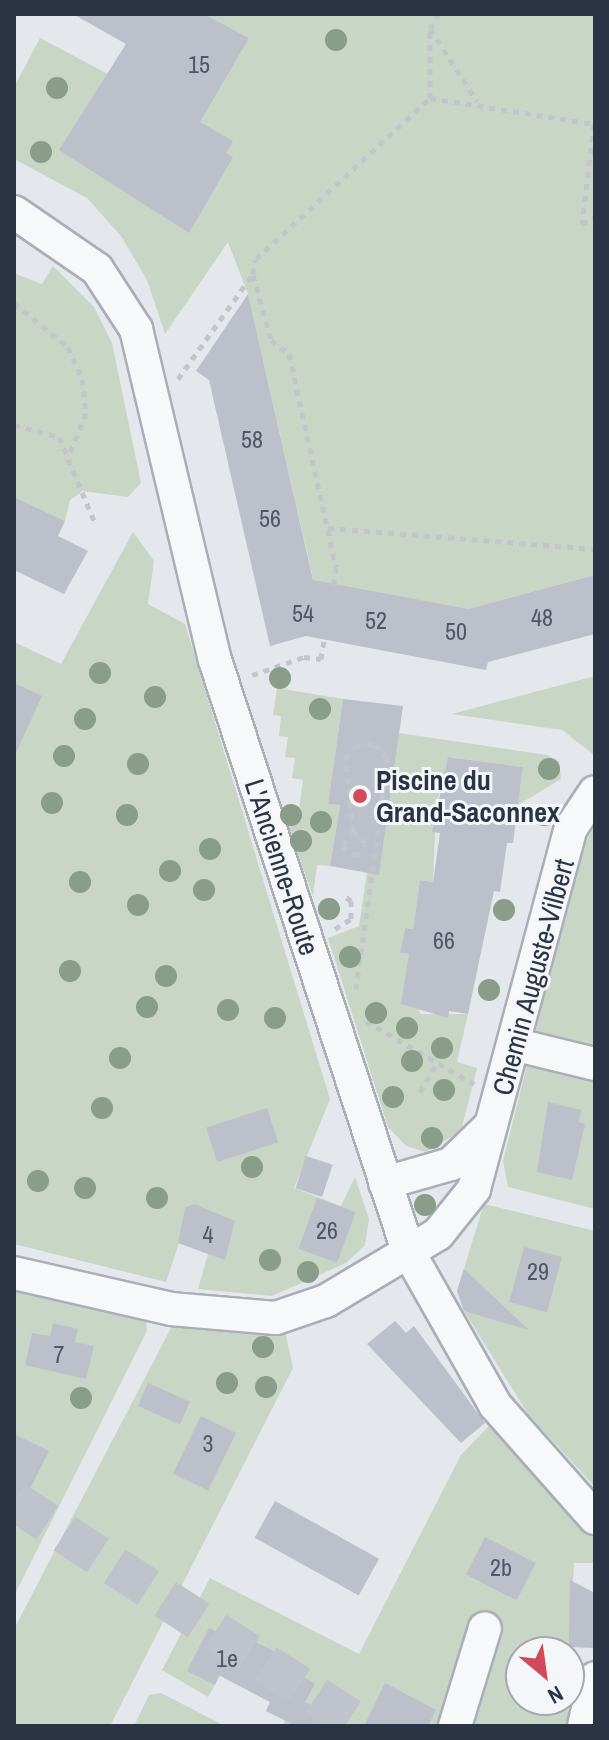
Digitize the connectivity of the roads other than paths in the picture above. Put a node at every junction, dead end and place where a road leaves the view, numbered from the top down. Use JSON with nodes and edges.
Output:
{"nodes":[{"id":1,"x":14,"y":212,"type":"edge"},
{"id":2,"x":595,"y":792,"type":"edge"},
{"id":3,"x":517,"y":1045,"type":"junction"},
{"id":4,"x":595,"y":1064,"type":"edge"},
{"id":5,"x":495,"y":1120,"type":"junction"},
{"id":6,"x":385,"y":1183,"type":"junction"},
{"id":7,"x":408,"y":1251,"type":"junction"},
{"id":8,"x":14,"y":1273,"type":"edge"},
{"id":9,"x":595,"y":1518,"type":"edge"},
{"id":10,"x":485,"y":1628,"type":"dead end"},
{"id":11,"x":595,"y":1678,"type":"edge"},
{"id":12,"x":455,"y":1726,"type":"edge"},
{"id":13,"x":584,"y":1726,"type":"edge"}],
"edges":[{"from":1,"to":6,"type":"street","name":"L'Ancienne-Route"},
{"from":2,"to":3,"type":"street","name":"Chemin Auguste-Vilbert"},
{"from":3,"to":4,"type":"street"},
{"from":3,"to":5,"type":"street","name":"Chemin Auguste-Vilbert"},
{"from":5,"to":6,"type":"street","name":"Chemin Auguste-Vilbert"},
{"from":5,"to":7,"type":"street","name":"Chemin Auguste-Vilbert"},
{"from":6,"to":7,"type":"street","name":"L'Ancienne-Route"},
{"from":7,"to":8,"type":"street","name":"Chemin Auguste-Vilbert"},
{"from":7,"to":9,"type":"street","name":"L'Ancienne-Route"},
{"from":10,"to":12,"type":"street"},
{"from":11,"to":13,"type":"street"}]}
